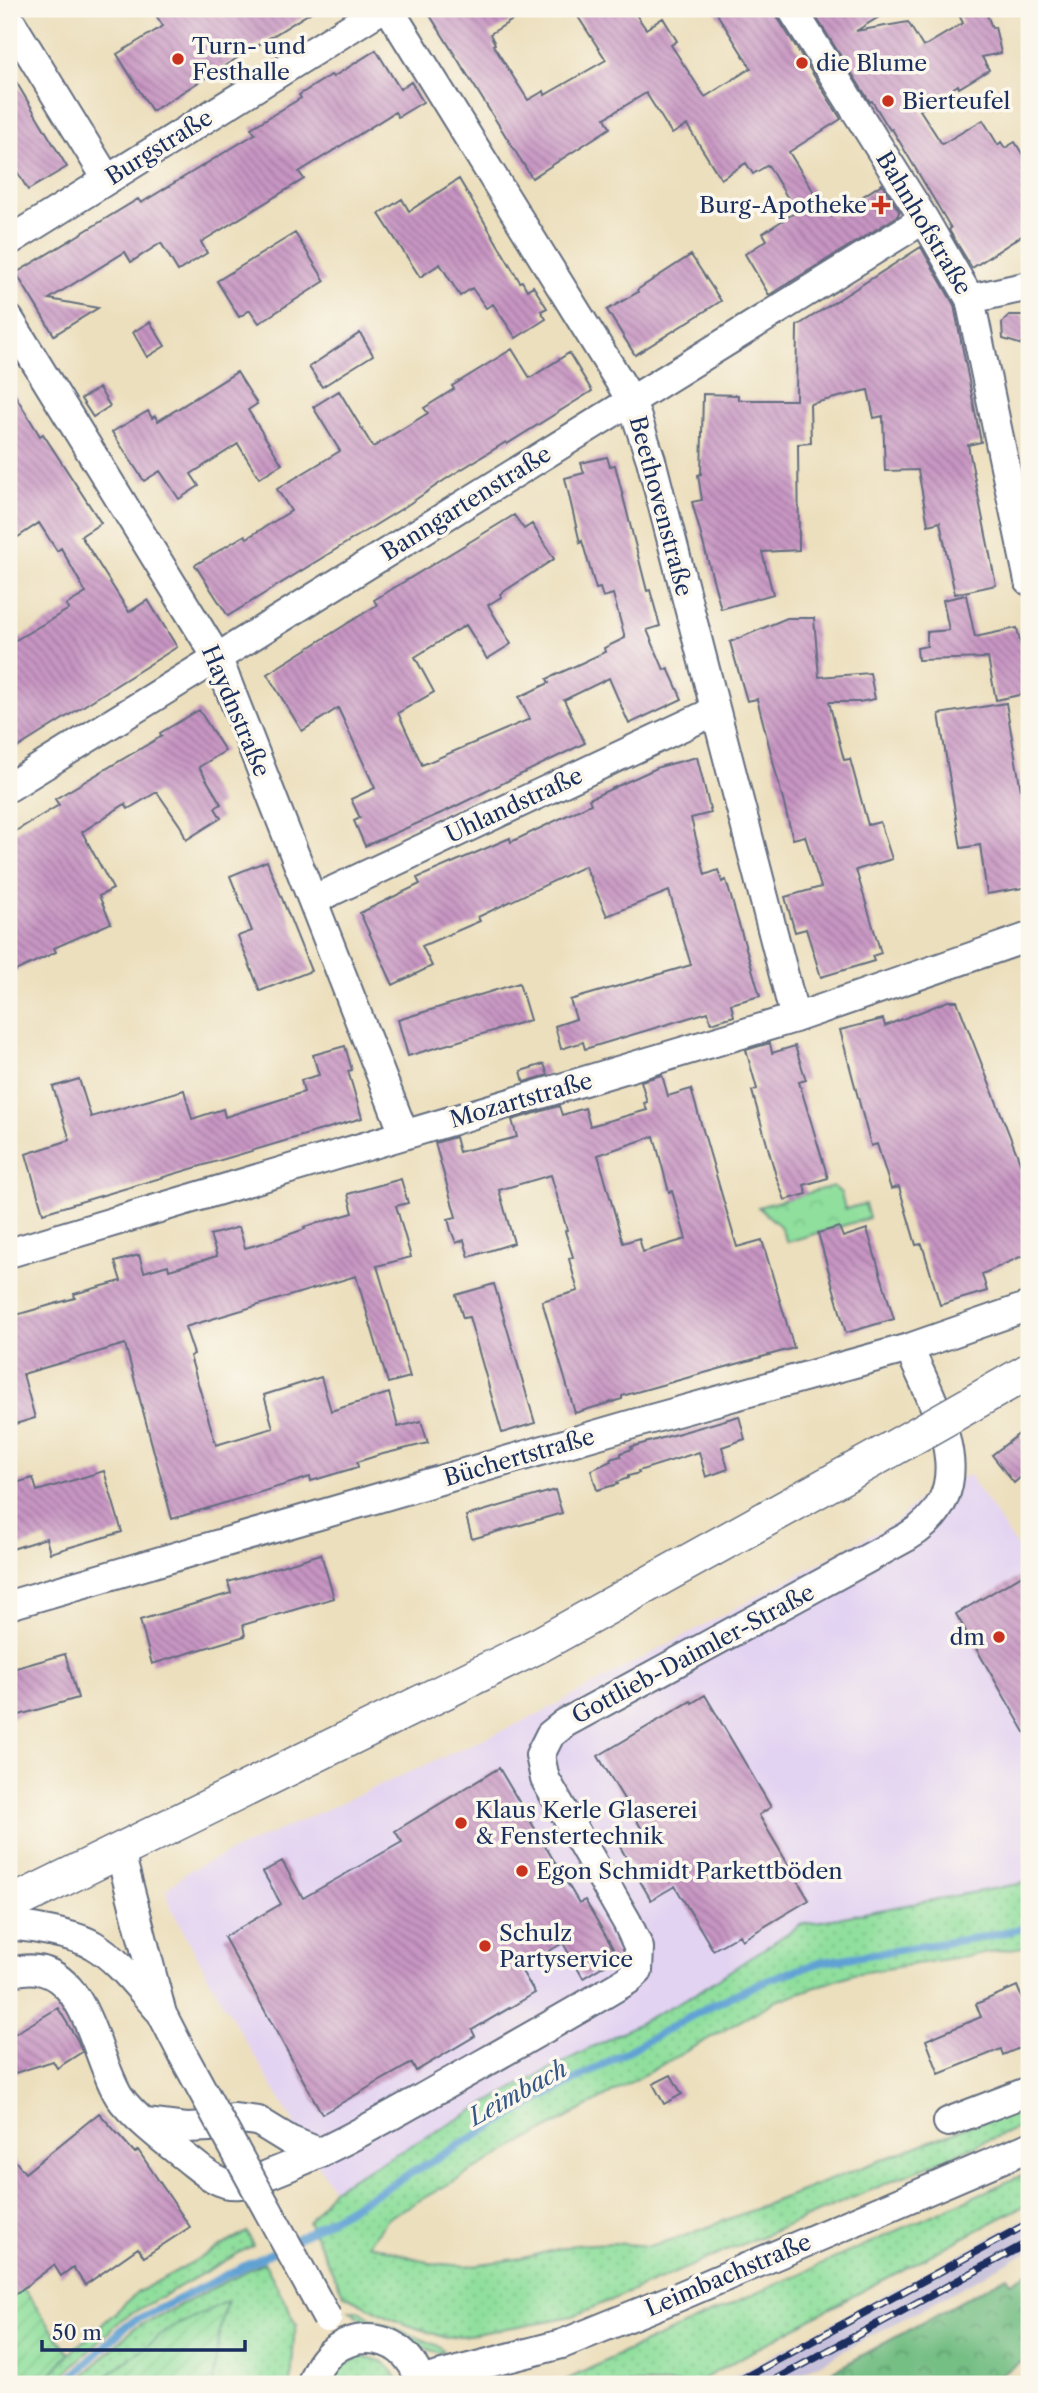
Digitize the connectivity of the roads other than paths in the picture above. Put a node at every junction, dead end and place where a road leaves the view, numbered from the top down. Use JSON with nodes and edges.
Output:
{"nodes":[{"id":1,"x":381,"y":9,"type":"edge"},
{"id":2,"x":388,"y":9,"type":"edge"},
{"id":3,"x":792,"y":9,"type":"edge"},
{"id":4,"x":9,"y":19,"type":"edge"},
{"id":5,"x":107,"y":179,"type":"junction"},
{"id":6,"x":924,"y":219,"type":"junction"},
{"id":7,"x":9,"y":242,"type":"edge"},
{"id":8,"x":1029,"y":286,"type":"edge"},
{"id":9,"x":970,"y":299,"type":"junction"},
{"id":10,"x":9,"y":320,"type":"edge"},
{"id":11,"x":631,"y":400,"type":"junction"},
{"id":12,"x":1029,"y":581,"type":"edge"},
{"id":13,"x":218,"y":659,"type":"junction"},
{"id":14,"x":715,"y":711,"type":"junction"},
{"id":15,"x":9,"y":787,"type":"edge"},
{"id":16,"x":313,"y":900,"type":"junction"},
{"id":17,"x":1029,"y":937,"type":"edge"},
{"id":18,"x":795,"y":1018,"type":"junction"},
{"id":19,"x":404,"y":1133,"type":"junction"},
{"id":20,"x":9,"y":1254,"type":"edge"},
{"id":21,"x":1029,"y":1306,"type":"edge"},
{"id":22,"x":909,"y":1348,"type":"junction"},
{"id":23,"x":1029,"y":1371,"type":"edge"},
{"id":24,"x":9,"y":1605,"type":"edge"},
{"id":25,"x":120,"y":1852,"type":"junction"},
{"id":26,"x":9,"y":1905,"type":"edge"},
{"id":27,"x":9,"y":1925,"type":"edge"},
{"id":28,"x":9,"y":1973,"type":"edge"},
{"id":29,"x":162,"y":2014,"type":"junction"},
{"id":30,"x":1029,"y":2091,"type":"edge"},
{"id":31,"x":948,"y":2122,"type":"dead end"},
{"id":32,"x":146,"y":2123,"type":"junction"},
{"id":33,"x":1029,"y":2147,"type":"edge"},
{"id":34,"x":321,"y":2153,"type":"junction"},
{"id":35,"x":342,"y":2344,"type":"junction"},
{"id":36,"x":419,"y":2383,"type":"edge"},
{"id":37,"x":312,"y":2384,"type":"edge"}],
"edges":[{"from":1,"to":5,"type":"street","name":"Burgstraße"},
{"from":2,"to":11,"type":"street","name":"Beethovenstraße"},
{"from":3,"to":6,"type":"street","name":"Bahnhofstraße"},
{"from":4,"to":5,"type":"street"},
{"from":5,"to":7,"type":"street","name":"Burgstraße"},
{"from":6,"to":9,"type":"street","name":"Bahnhofstraße"},
{"from":6,"to":11,"type":"street","name":"Banngartenstraße"},
{"from":8,"to":9,"type":"street"},
{"from":9,"to":12,"type":"street","name":"Bahnhofstraße"},
{"from":10,"to":13,"type":"street","name":"Haydnstraße"},
{"from":11,"to":13,"type":"street","name":"Banngartenstraße"},
{"from":11,"to":14,"type":"street","name":"Beethovenstraße"},
{"from":13,"to":15,"type":"street","name":"Banngartenstraße"},
{"from":13,"to":16,"type":"street","name":"Haydnstraße"},
{"from":14,"to":16,"type":"street","name":"Uhlandstraße"},
{"from":14,"to":18,"type":"street","name":"Beethovenstraße"},
{"from":16,"to":19,"type":"street","name":"Haydnstraße"},
{"from":17,"to":18,"type":"street","name":"Mozartstraße"},
{"from":18,"to":19,"type":"street","name":"Mozartstraße"},
{"from":19,"to":20,"type":"street","name":"Mozartstraße"},
{"from":21,"to":22,"type":"street","name":"Büchertstraße"},
{"from":22,"to":24,"type":"street","name":"Büchertstraße"},
{"from":22,"to":34,"type":"street","name":"Gottlieb-Daimler-Straße"},
{"from":23,"to":25,"type":"main road","bridge":true},
{"from":25,"to":26,"type":"main road"},
{"from":25,"to":29,"type":"street"},
{"from":27,"to":29,"type":"street"},
{"from":28,"to":32,"type":"street","name":"Gottlieb-Daimler-Straße"},
{"from":29,"to":35,"type":"street","bridge":true},
{"from":30,"to":31,"type":"street"},
{"from":32,"to":34,"type":"street"},
{"from":32,"to":34,"type":"street","name":"Gottlieb-Daimler-Straße"},
{"from":33,"to":36,"type":"street","name":"Leimbachstraße"},
{"from":35,"to":36,"type":"street"},
{"from":35,"to":37,"type":"street"}]}
